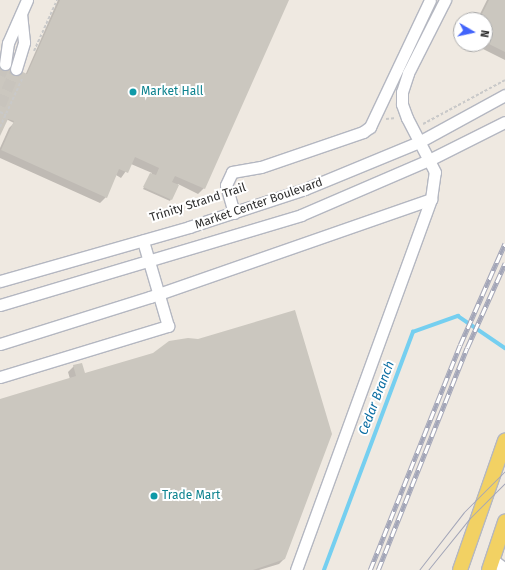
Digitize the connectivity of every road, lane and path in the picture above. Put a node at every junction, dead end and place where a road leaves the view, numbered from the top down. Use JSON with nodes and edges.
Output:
{"nodes":[{"id":1,"x":27,"y":0,"type":"edge"},
{"id":2,"x":430,"y":0,"type":"edge"},
{"id":3,"x":445,"y":0,"type":"edge"},
{"id":4,"x":21,"y":15,"type":"junction"},
{"id":5,"x":4,"y":41,"type":"edge"},
{"id":6,"x":5,"y":64,"type":"tunnel mouth"},
{"id":7,"x":16,"y":69,"type":"tunnel mouth"},
{"id":8,"x":505,"y":80,"type":"edge"},
{"id":9,"x":505,"y":95,"type":"edge"},
{"id":10,"x":0,"y":112,"type":"edge"},
{"id":11,"x":6,"y":114,"type":"dead end"},
{"id":12,"x":407,"y":118,"type":"junction"},
{"id":13,"x":374,"y":119,"type":"junction"},
{"id":14,"x":431,"y":120,"type":"dead end"},
{"id":15,"x":505,"y":122,"type":"edge"},
{"id":16,"x":419,"y":142,"type":"junction"},
{"id":17,"x":429,"y":160,"type":"junction"},
{"id":18,"x":431,"y":199,"type":"junction"},
{"id":19,"x":234,"y":213,"type":"junction"},
{"id":20,"x":143,"y":241,"type":"junction"},
{"id":21,"x":149,"y":261,"type":"junction"},
{"id":22,"x":0,"y":281,"type":"edge"},
{"id":23,"x":158,"y":294,"type":"junction"},
{"id":24,"x":0,"y":305,"type":"edge"},
{"id":25,"x":0,"y":344,"type":"edge"},
{"id":26,"x":0,"y":376,"type":"edge"},
{"id":27,"x":505,"y":441,"type":"edge"},
{"id":28,"x":505,"y":522,"type":"edge"},
{"id":29,"x":491,"y":565,"type":"edge"},
{"id":30,"x":505,"y":569,"type":"edge"},
{"id":31,"x":296,"y":570,"type":"edge"},
{"id":32,"x":460,"y":570,"type":"edge"}],
"edges":[{"from":1,"to":4,"type":"street"},
{"from":2,"to":13,"type":"street"},
{"from":3,"to":12,"type":"street"},
{"from":4,"to":5,"type":"street"},
{"from":4,"to":7,"type":"street"},
{"from":5,"to":6,"type":"street"},
{"from":8,"to":14,"type":"path"},
{"from":9,"to":16,"type":"street","name":"Market Center Boulevard"},
{"from":10,"to":11,"type":"path"},
{"from":12,"to":13,"type":"path"},
{"from":12,"to":16,"type":"street"},
{"from":13,"to":19,"type":"street"},
{"from":15,"to":17,"type":"street","name":"Market Center Boulevard"},
{"from":16,"to":17,"type":"street"},
{"from":16,"to":19,"type":"street","name":"Market Center Boulevard"},
{"from":17,"to":18,"type":"street"},
{"from":17,"to":21,"type":"street","name":"Market Center Boulevard"},
{"from":18,"to":23,"type":"street"},
{"from":18,"to":31,"type":"street"},
{"from":19,"to":20,"type":"street","name":"Market Center Boulevard"},
{"from":20,"to":21,"type":"street"},
{"from":20,"to":22,"type":"street","name":"Market Center Boulevard"},
{"from":21,"to":23,"type":"street"},
{"from":21,"to":24,"type":"street","name":"Market Center Boulevard"},
{"from":23,"to":25,"type":"street"},
{"from":23,"to":26,"type":"street"},
{"from":27,"to":32,"type":"main road"},
{"from":28,"to":29,"type":"main road"},
{"from":29,"to":30,"type":"street"}]}
